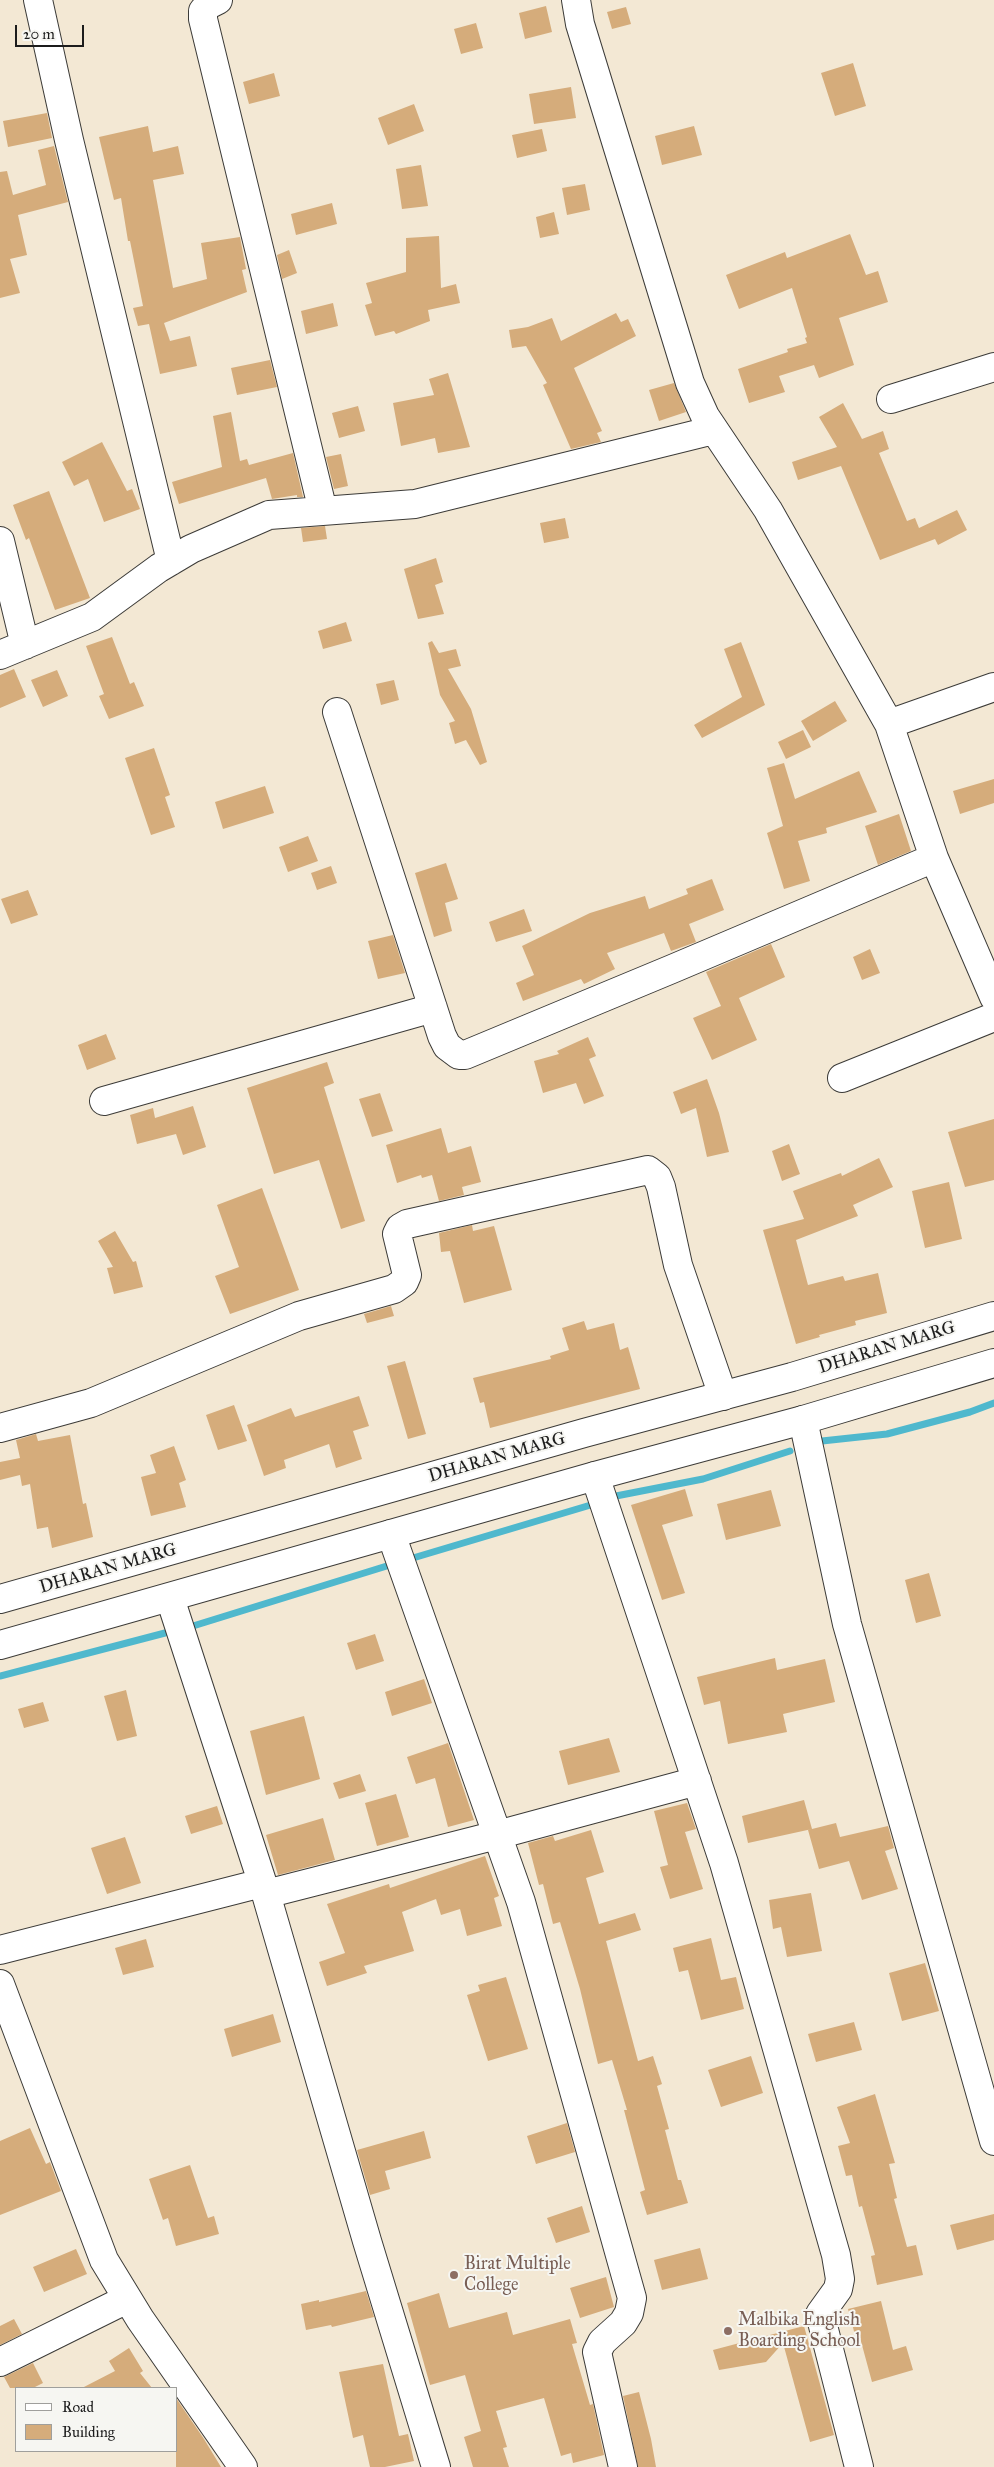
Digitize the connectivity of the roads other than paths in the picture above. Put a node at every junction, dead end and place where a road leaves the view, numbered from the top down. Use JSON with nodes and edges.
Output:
{"nodes":[{"id":1,"x":38,"y":0,"type":"edge"},
{"id":2,"x":218,"y":0,"type":"edge"},
{"id":3,"x":576,"y":0,"type":"edge"},
{"id":4,"x":994,"y":367,"type":"edge"},
{"id":5,"x":891,"y":399,"type":"dead end"},
{"id":6,"x":714,"y":430,"type":"junction"},
{"id":7,"x":323,"y":511,"type":"junction"},
{"id":8,"x":0,"y":542,"type":"edge"},
{"id":9,"x":171,"y":561,"type":"junction"},
{"id":10,"x":25,"y":645,"type":"junction"},
{"id":11,"x":0,"y":655,"type":"edge"},
{"id":12,"x":994,"y":687,"type":"edge"},
{"id":13,"x":337,"y":712,"type":"dead end"},
{"id":14,"x":889,"y":724,"type":"junction"},
{"id":15,"x":934,"y":858,"type":"junction"},
{"id":16,"x":994,"y":997,"type":"edge"},
{"id":17,"x":433,"y":1008,"type":"junction"},
{"id":18,"x":994,"y":1017,"type":"edge"},
{"id":19,"x":842,"y":1078,"type":"dead end"},
{"id":20,"x":104,"y":1101,"type":"dead end"},
{"id":21,"x":994,"y":1316,"type":"edge"},
{"id":22,"x":994,"y":1363,"type":"edge"},
{"id":23,"x":723,"y":1396,"type":"junction"},
{"id":24,"x":803,"y":1420,"type":"junction"},
{"id":25,"x":0,"y":1428,"type":"edge"},
{"id":26,"x":595,"y":1476,"type":"junction"},
{"id":27,"x":391,"y":1534,"type":"junction"},
{"id":28,"x":170,"y":1598,"type":"junction"},
{"id":29,"x":0,"y":1600,"type":"edge"},
{"id":30,"x":0,"y":1645,"type":"edge"},
{"id":31,"x":697,"y":1781,"type":"junction"},
{"id":32,"x":497,"y":1835,"type":"junction"},
{"id":33,"x":264,"y":1889,"type":"junction"},
{"id":34,"x":0,"y":1950,"type":"edge"},
{"id":35,"x":0,"y":1984,"type":"edge"},
{"id":36,"x":994,"y":2141,"type":"edge"},
{"id":37,"x":128,"y":2299,"type":"junction"},
{"id":38,"x":0,"y":2362,"type":"edge"},
{"id":39,"x":243,"y":2467,"type":"edge"},
{"id":40,"x":436,"y":2467,"type":"edge"},
{"id":41,"x":624,"y":2467,"type":"edge"},
{"id":42,"x":858,"y":2467,"type":"edge"}],
"edges":[{"from":1,"to":9,"type":"street"},
{"from":2,"to":7,"type":"street"},
{"from":3,"to":6,"type":"street"},
{"from":4,"to":5,"type":"street"},
{"from":6,"to":7,"type":"street"},
{"from":6,"to":14,"type":"street"},
{"from":7,"to":9,"type":"street"},
{"from":8,"to":10,"type":"street"},
{"from":9,"to":10,"type":"street"},
{"from":10,"to":11,"type":"street"},
{"from":12,"to":14,"type":"street"},
{"from":13,"to":17,"type":"street"},
{"from":14,"to":15,"type":"street"},
{"from":15,"to":16,"type":"street"},
{"from":15,"to":17,"type":"street"},
{"from":17,"to":20,"type":"street"},
{"from":18,"to":19,"type":"street"},
{"from":21,"to":23,"type":"street","name":"DHARAN MARG"},
{"from":22,"to":24,"type":"street"},
{"from":23,"to":25,"type":"street"},
{"from":23,"to":29,"type":"street","name":"DHARAN MARG"},
{"from":24,"to":26,"type":"street"},
{"from":24,"to":36,"type":"street"},
{"from":26,"to":27,"type":"street"},
{"from":26,"to":31,"type":"street"},
{"from":27,"to":28,"type":"street"},
{"from":27,"to":32,"type":"street"},
{"from":28,"to":30,"type":"street"},
{"from":28,"to":33,"type":"street"},
{"from":31,"to":32,"type":"street"},
{"from":31,"to":42,"type":"street"},
{"from":32,"to":33,"type":"street"},
{"from":32,"to":41,"type":"street"},
{"from":33,"to":34,"type":"street"},
{"from":33,"to":40,"type":"street"},
{"from":35,"to":37,"type":"street"},
{"from":37,"to":38,"type":"street"},
{"from":37,"to":39,"type":"street"}]}
